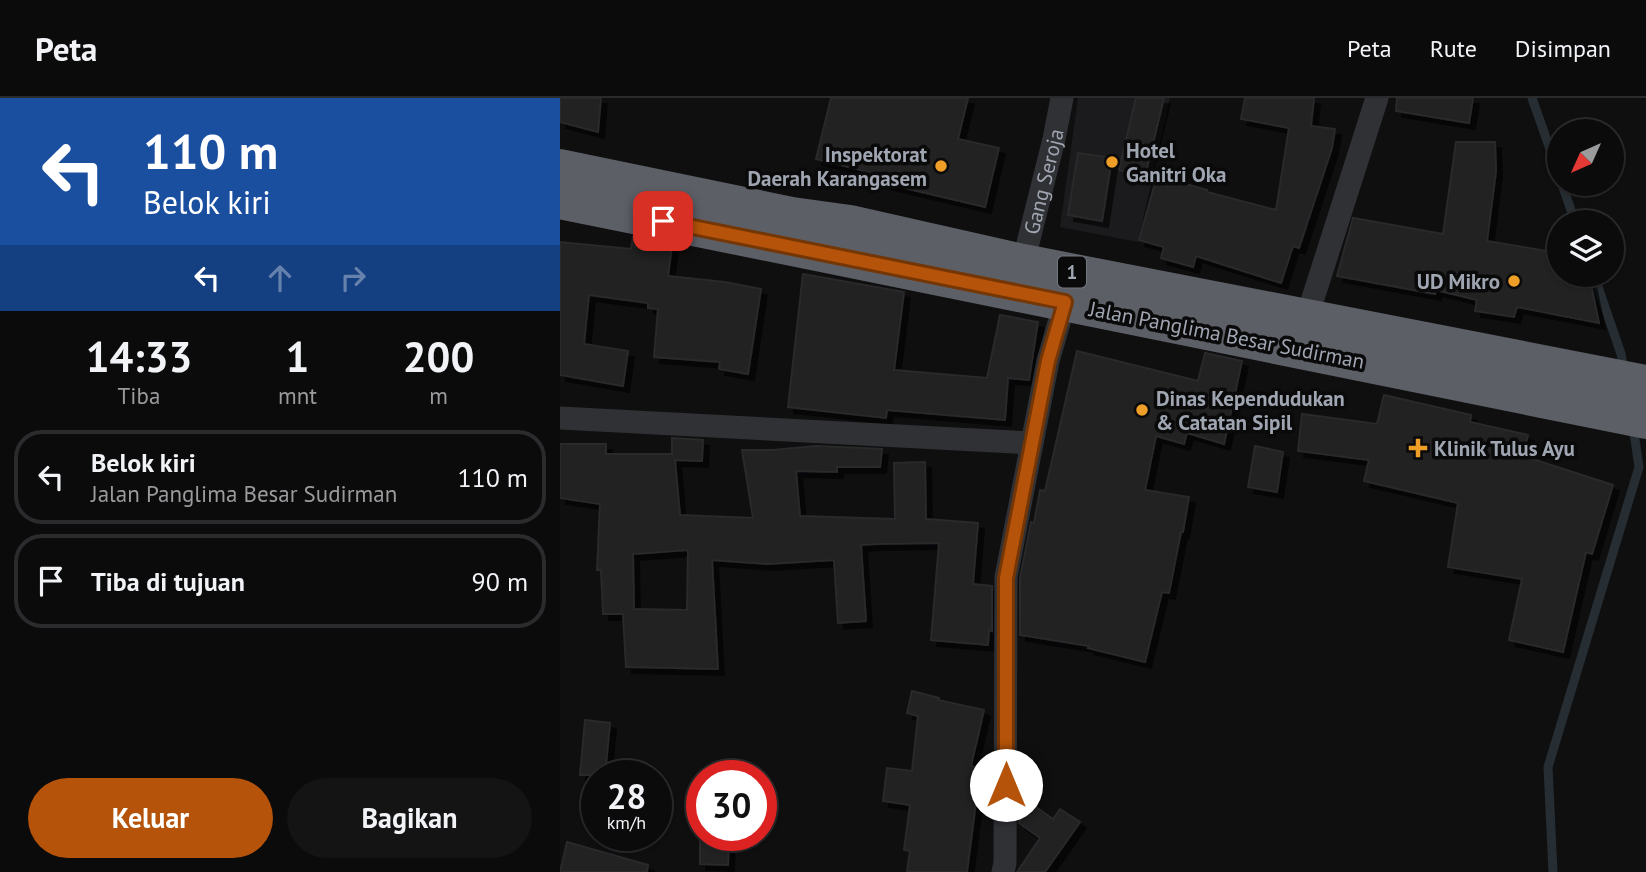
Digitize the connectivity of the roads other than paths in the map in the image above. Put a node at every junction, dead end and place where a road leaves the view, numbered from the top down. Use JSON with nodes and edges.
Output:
{"nodes":[{"id":1,"x":1062,"y":98,"type":"edge"},
{"id":2,"x":1377,"y":98,"type":"edge"},
{"id":3,"x":560,"y":168,"type":"edge"},
{"id":4,"x":560,"y":200,"type":"edge"},
{"id":5,"x":847,"y":241,"type":"junction"},
{"id":6,"x":1023,"y":263,"type":"junction"},
{"id":7,"x":1065,"y":302,"type":"junction"},
{"id":8,"x":1307,"y":317,"type":"junction"},
{"id":9,"x":1646,"y":384,"type":"edge"},
{"id":10,"x":1575,"y":388,"type":"junction"},
{"id":11,"x":560,"y":418,"type":"edge"},
{"id":12,"x":1646,"y":420,"type":"edge"},
{"id":13,"x":1032,"y":443,"type":"junction"},
{"id":14,"x":1003,"y":872,"type":"edge"}],
"edges":[{"from":1,"to":6,"type":"street","name":"Gang Seroja"},
{"from":2,"to":8,"type":"street"},
{"from":3,"to":5,"type":"highway","name":"Jalan Panglima Besar Sudirman","number":"1"},
{"from":4,"to":5,"type":"highway","name":"Jalan Panglima Besar Sudirman","number":"1"},
{"from":5,"to":6,"type":"highway","name":"Jalan Panglima Besar Sudirman","number":"1"},
{"from":5,"to":7,"type":"highway","name":"Jalan Panglima Besar Sudirman","number":"1"},
{"from":6,"to":8,"type":"highway","name":"Jalan Panglima Besar Sudirman","number":"1"},
{"from":7,"to":10,"type":"highway","name":"Jalan Panglima Besar Sudirman","number":"1"},
{"from":7,"to":13,"type":"street"},
{"from":8,"to":10,"type":"highway","name":"Jalan Panglima Besar Sudirman","number":"1"},
{"from":9,"to":10,"type":"highway","name":"Jalan Panglima Besar Sudirman","number":"1"},
{"from":10,"to":12,"type":"highway","name":"Jalan Panglima Besar Sudirman","number":"1"},
{"from":11,"to":13,"type":"street"},
{"from":13,"to":14,"type":"street"}]}
